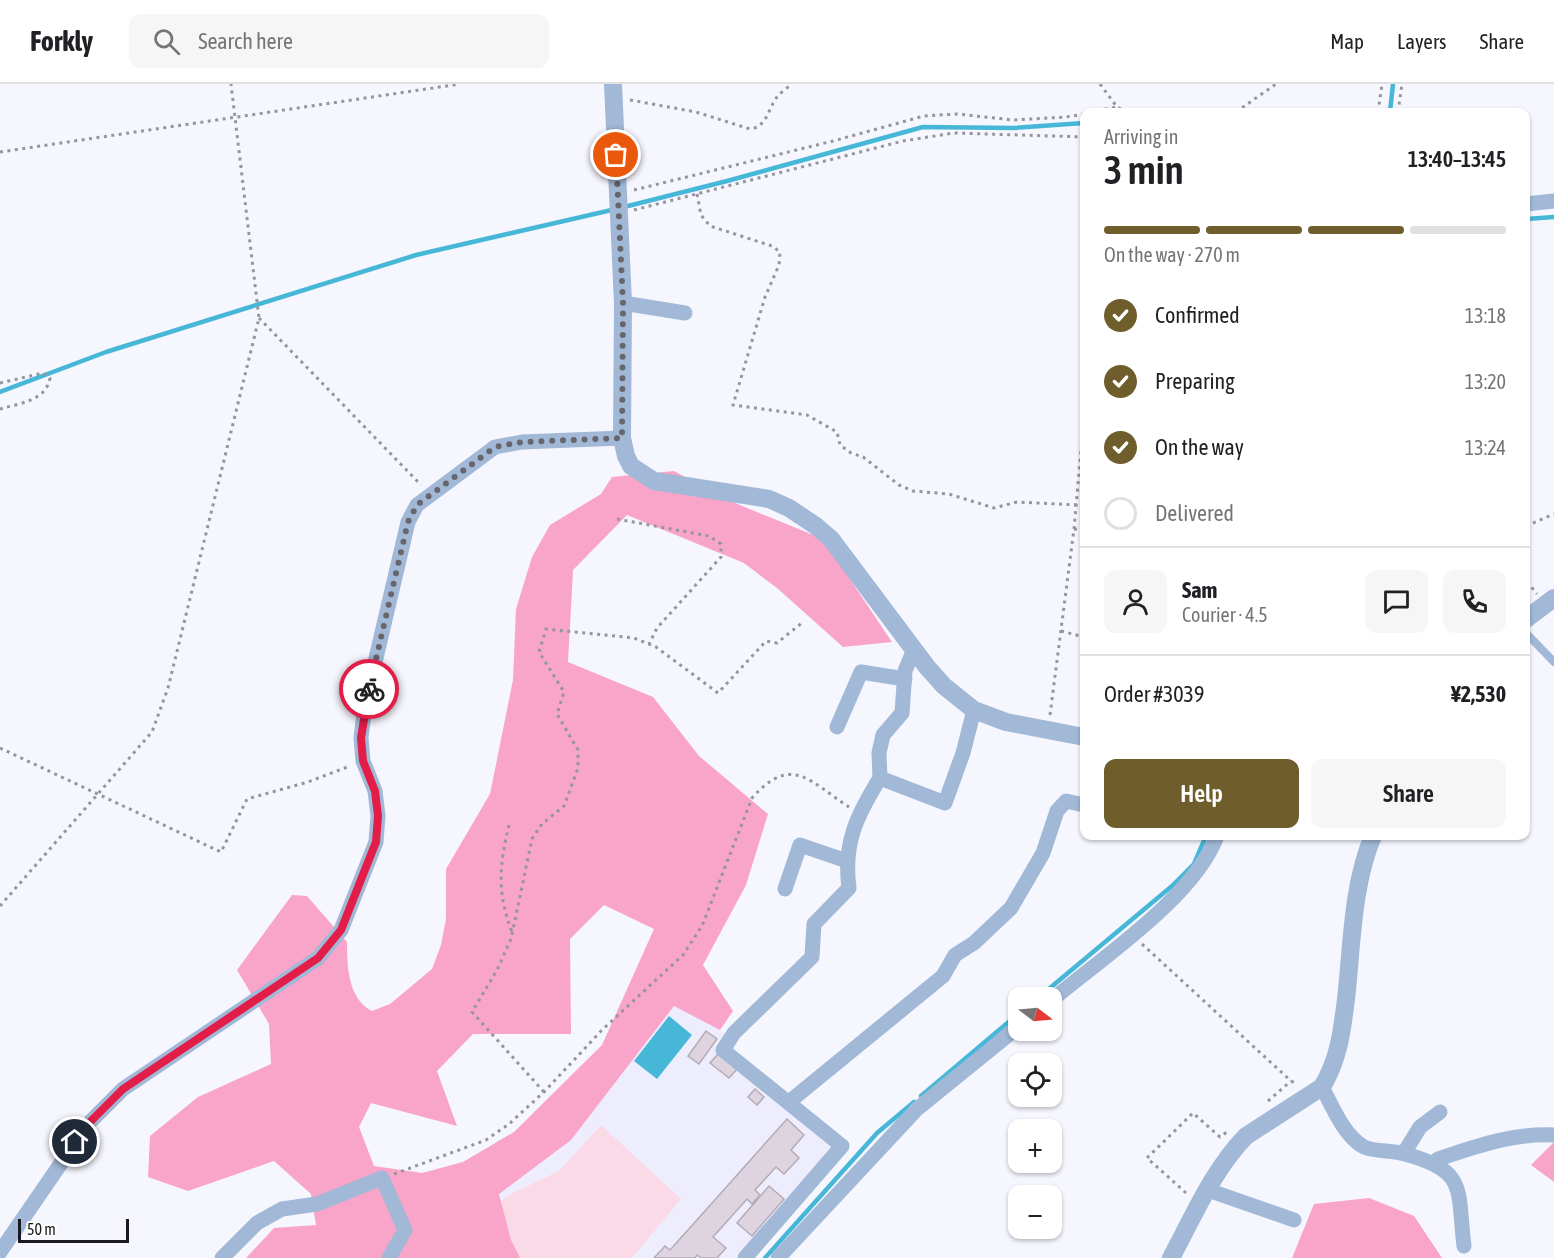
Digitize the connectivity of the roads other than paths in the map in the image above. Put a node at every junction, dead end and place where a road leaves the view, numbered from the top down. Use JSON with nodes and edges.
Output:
{"nodes":[{"id":1,"x":613,"y":90,"type":"edge"},
{"id":2,"x":1554,"y":201,"type":"edge"},
{"id":3,"x":1530,"y":204,"type":"edge"},
{"id":4,"x":623,"y":303,"type":"junction"},
{"id":5,"x":685,"y":313,"type":"dead end"},
{"id":6,"x":622,"y":438,"type":"junction"},
{"id":7,"x":1554,"y":598,"type":"edge"},
{"id":8,"x":1530,"y":615,"type":"edge"},
{"id":9,"x":1530,"y":637,"type":"edge"},
{"id":10,"x":914,"y":649,"type":"junction"},
{"id":11,"x":1554,"y":662,"type":"edge"},
{"id":12,"x":905,"y":679,"type":"junction"},
{"id":13,"x":974,"y":710,"type":"junction"},
{"id":14,"x":837,"y":728,"type":"dead end"},
{"id":15,"x":1080,"y":736,"type":"edge"},
{"id":16,"x":880,"y":778,"type":"junction"},
{"id":17,"x":1080,"y":804,"type":"edge"},
{"id":18,"x":1216,"y":840,"type":"edge"},
{"id":19,"x":1372,"y":840,"type":"edge"},
{"id":20,"x":847,"y":861,"type":"junction"},
{"id":21,"x":785,"y":889,"type":"dead end"},
{"id":22,"x":1062,"y":992,"type":"edge"},
{"id":23,"x":1008,"y":1035,"type":"edge"},
{"id":24,"x":1322,"y":1087,"type":"junction"},
{"id":25,"x":789,"y":1102,"type":"junction"},
{"id":26,"x":1440,"y":1112,"type":"dead end"},
{"id":27,"x":1554,"y":1135,"type":"edge"},
{"id":28,"x":1404,"y":1154,"type":"junction"},
{"id":29,"x":1433,"y":1163,"type":"junction"},
{"id":30,"x":1204,"y":1195,"type":"junction"},
{"id":31,"x":1294,"y":1220,"type":"dead end"},
{"id":32,"x":1464,"y":1246,"type":"dead end"},
{"id":33,"x":0,"y":1252,"type":"edge"},
{"id":34,"x":1173,"y":1257,"type":"edge"},
{"id":35,"x":222,"y":1258,"type":"edge"},
{"id":36,"x":389,"y":1258,"type":"edge"},
{"id":37,"x":745,"y":1258,"type":"edge"},
{"id":38,"x":778,"y":1258,"type":"edge"}],
"edges":[{"from":1,"to":4,"type":"street"},
{"from":2,"to":3,"type":"street"},
{"from":4,"to":5,"type":"street"},
{"from":4,"to":6,"type":"street"},
{"from":6,"to":10,"type":"street"},
{"from":6,"to":33,"type":"street"},
{"from":7,"to":8,"type":"street"},
{"from":9,"to":11,"type":"lane"},
{"from":10,"to":12,"type":"street"},
{"from":10,"to":13,"type":"street"},
{"from":12,"to":14,"type":"street"},
{"from":12,"to":16,"type":"street"},
{"from":13,"to":15,"type":"street"},
{"from":13,"to":16,"type":"street"},
{"from":16,"to":20,"type":"street"},
{"from":17,"to":25,"type":"street"},
{"from":18,"to":22,"type":"street"},
{"from":19,"to":24,"type":"street"},
{"from":20,"to":21,"type":"street"},
{"from":20,"to":25,"type":"street"},
{"from":23,"to":38,"type":"street"},
{"from":24,"to":28,"type":"street"},
{"from":24,"to":30,"type":"street"},
{"from":25,"to":37,"type":"street"},
{"from":26,"to":28,"type":"street"},
{"from":27,"to":29,"type":"street"},
{"from":28,"to":29,"type":"street"},
{"from":29,"to":32,"type":"street"},
{"from":30,"to":31,"type":"street"},
{"from":30,"to":34,"type":"street"},
{"from":35,"to":36,"type":"street"}]}
